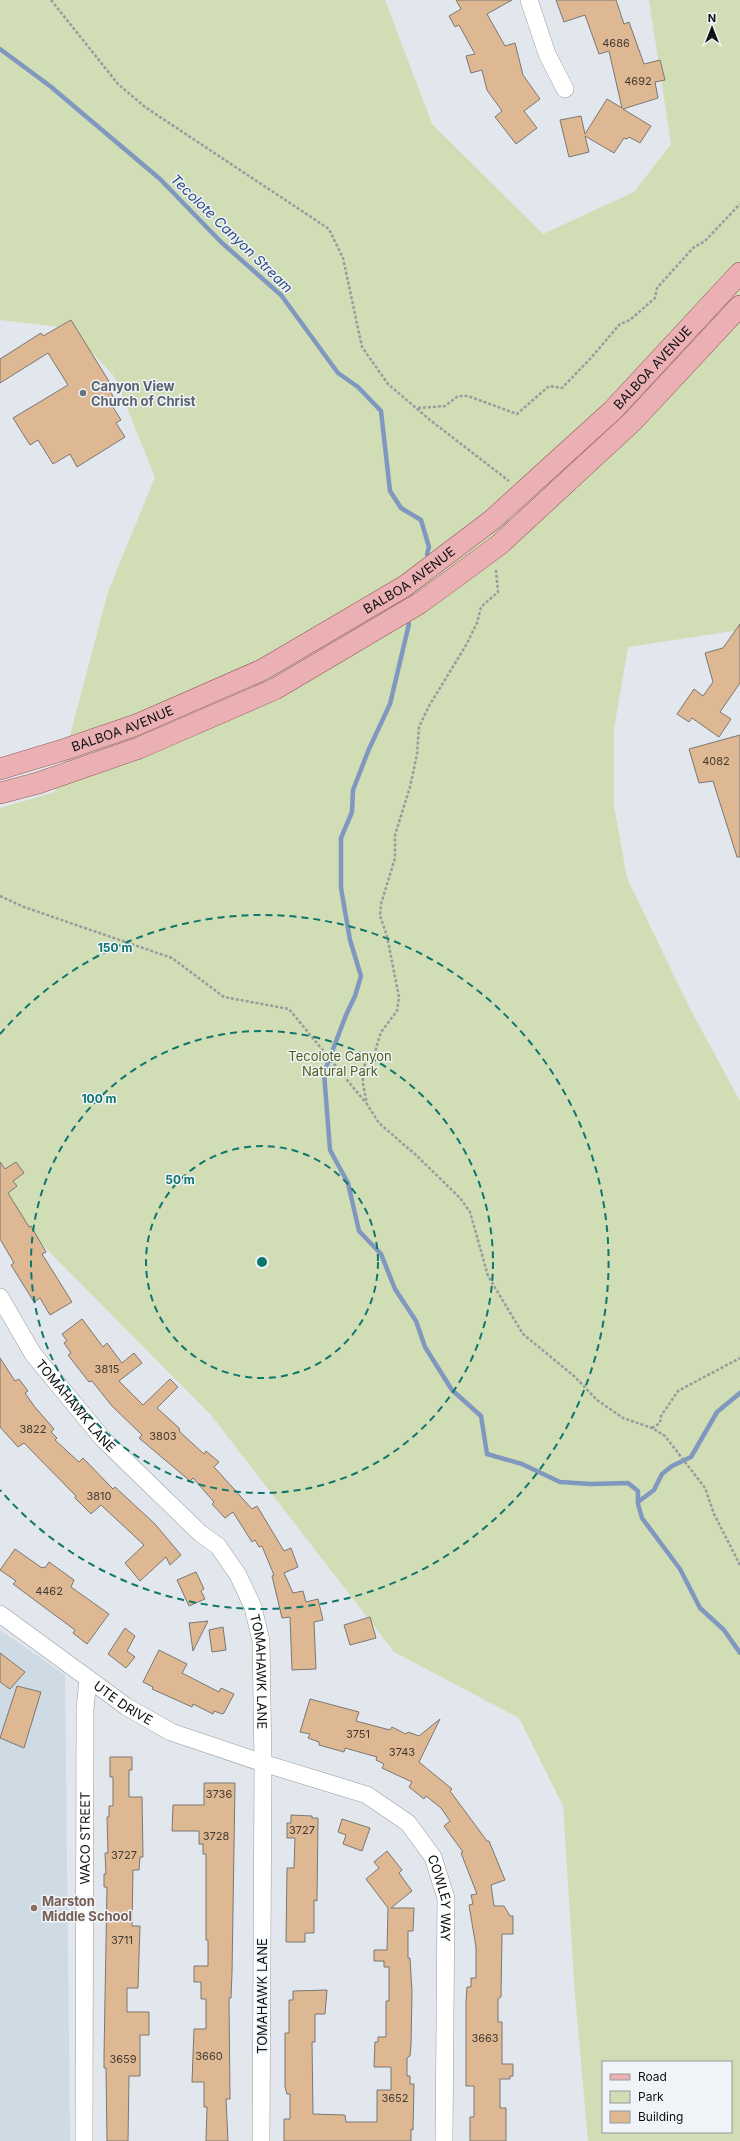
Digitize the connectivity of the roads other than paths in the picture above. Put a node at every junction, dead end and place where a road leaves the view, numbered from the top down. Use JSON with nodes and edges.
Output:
{"nodes":[{"id":1,"x":530,"y":0,"type":"edge"},
{"id":2,"x":565,"y":89,"type":"dead end"},
{"id":3,"x":740,"y":273,"type":"edge"},
{"id":4,"x":740,"y":306,"type":"edge"},
{"id":5,"x":44,"y":756,"type":"junction"},
{"id":6,"x":0,"y":762,"type":"edge"},
{"id":7,"x":0,"y":769,"type":"edge"},
{"id":8,"x":0,"y":793,"type":"edge"},
{"id":9,"x":0,"y":1297,"type":"edge"},
{"id":10,"x":0,"y":1614,"type":"edge"},
{"id":11,"x":88,"y":1679,"type":"junction"},
{"id":12,"x":263,"y":1763,"type":"junction"},
{"id":13,"x":84,"y":2141,"type":"edge"},
{"id":14,"x":261,"y":2141,"type":"edge"},
{"id":15,"x":444,"y":2141,"type":"edge"}],
"edges":[{"from":1,"to":2,"type":"street"},
{"from":3,"to":5,"type":"main road","name":"BALBOA AVENUE"},
{"from":4,"to":8,"type":"main road","name":"BALBOA AVENUE"},
{"from":5,"to":6,"type":"main road"},
{"from":5,"to":7,"type":"main road","name":"BALBOA AVENUE"},
{"from":9,"to":12,"type":"street","name":"TOMAHAWK LANE"},
{"from":10,"to":11,"type":"street","name":"UTE DRIVE"},
{"from":11,"to":12,"type":"street","name":"UTE DRIVE"},
{"from":11,"to":13,"type":"street","name":"WACO STREET"},
{"from":12,"to":14,"type":"street","name":"TOMAHAWK LANE"},
{"from":12,"to":15,"type":"street","name":"COWLEY WAY"}]}
